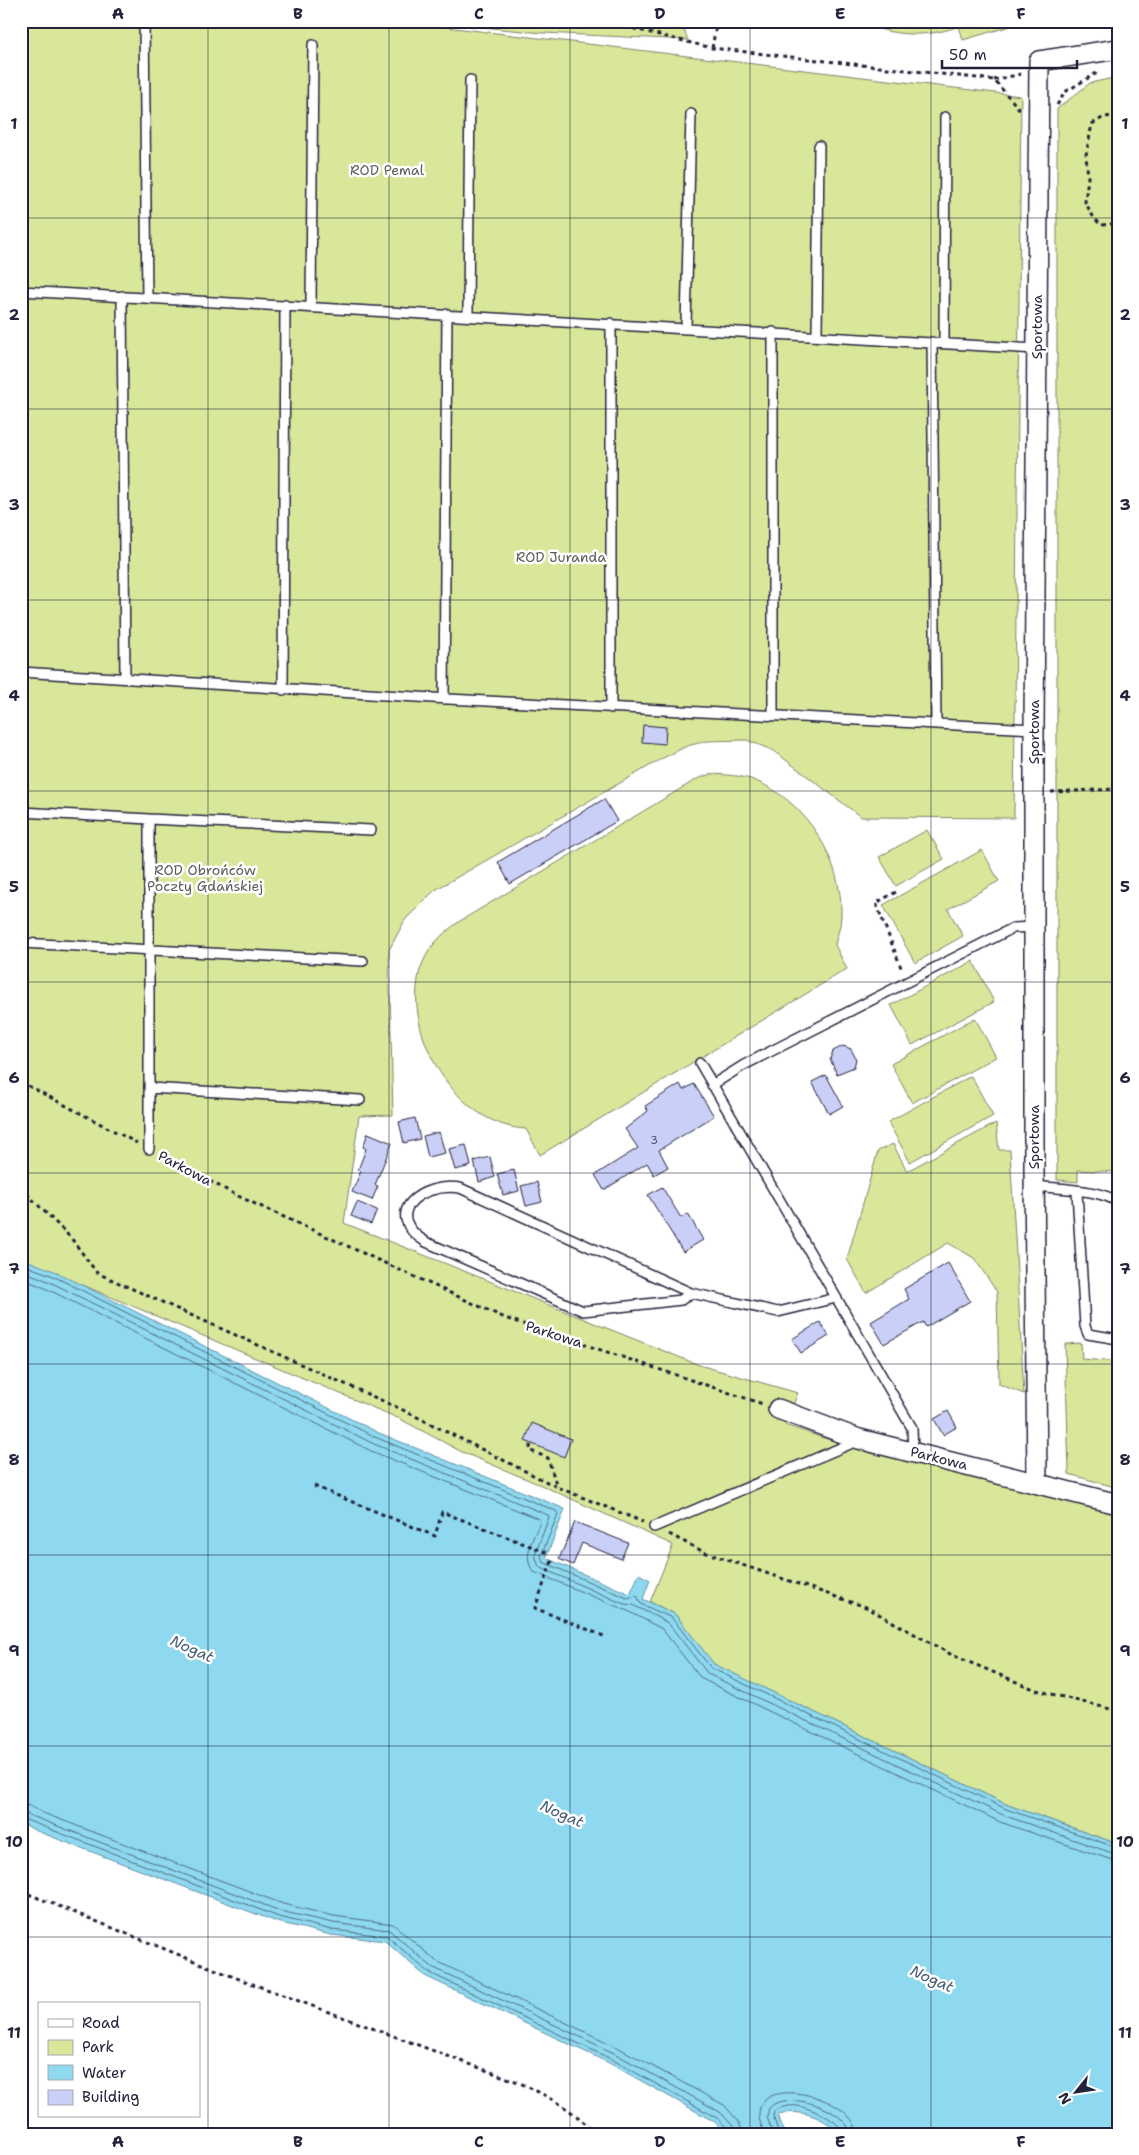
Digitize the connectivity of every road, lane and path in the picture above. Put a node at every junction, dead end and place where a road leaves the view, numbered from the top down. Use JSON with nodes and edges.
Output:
{"nodes":[{"id":1,"x":144,"y":21,"type":"edge"},
{"id":2,"x":602,"y":21,"type":"edge"},
{"id":3,"x":717,"y":21,"type":"edge"},
{"id":4,"x":313,"y":45,"type":"dead end"},
{"id":5,"x":712,"y":48,"type":"junction"},
{"id":6,"x":1118,"y":49,"type":"edge"},
{"id":7,"x":1103,"y":69,"type":"dead end"},
{"id":8,"x":470,"y":80,"type":"dead end"},
{"id":9,"x":691,"y":114,"type":"dead end"},
{"id":10,"x":1039,"y":115,"type":"junction"},
{"id":11,"x":1118,"y":116,"type":"edge"},
{"id":12,"x":944,"y":117,"type":"dead end"},
{"id":13,"x":818,"y":146,"type":"dead end"},
{"id":14,"x":1118,"y":223,"type":"edge"},
{"id":15,"x":21,"y":291,"type":"edge"},
{"id":16,"x":122,"y":296,"type":"junction"},
{"id":17,"x":147,"y":298,"type":"junction"},
{"id":18,"x":285,"y":305,"type":"junction"},
{"id":19,"x":311,"y":306,"type":"junction"},
{"id":20,"x":447,"y":314,"type":"junction"},
{"id":21,"x":468,"y":315,"type":"junction"},
{"id":22,"x":611,"y":323,"type":"junction"},
{"id":23,"x":686,"y":327,"type":"junction"},
{"id":24,"x":773,"y":332,"type":"junction"},
{"id":25,"x":816,"y":335,"type":"junction"},
{"id":26,"x":932,"y":342,"type":"junction"},
{"id":27,"x":944,"y":343,"type":"junction"},
{"id":28,"x":1037,"y":349,"type":"junction"},
{"id":29,"x":21,"y":672,"type":"edge"},
{"id":30,"x":125,"y":678,"type":"junction"},
{"id":31,"x":283,"y":690,"type":"junction"},
{"id":32,"x":444,"y":699,"type":"junction"},
{"id":33,"x":611,"y":708,"type":"junction"},
{"id":34,"x":773,"y":716,"type":"junction"},
{"id":35,"x":936,"y":724,"type":"junction"},
{"id":36,"x":1034,"y":730,"type":"junction"},
{"id":37,"x":1118,"y":789,"type":"edge"},
{"id":38,"x":1034,"y":793,"type":"junction"},
{"id":39,"x":21,"y":812,"type":"edge"},
{"id":40,"x":148,"y":819,"type":"junction"},
{"id":41,"x":371,"y":830,"type":"dead end"},
{"id":42,"x":896,"y":892,"type":"dead end"},
{"id":43,"x":1034,"y":927,"type":"junction"},
{"id":44,"x":21,"y":943,"type":"edge"},
{"id":45,"x":149,"y":951,"type":"junction"},
{"id":46,"x":363,"y":961,"type":"dead end"},
{"id":47,"x":907,"y":982,"type":"junction"},
{"id":48,"x":700,"y":1063,"type":"dead end"},
{"id":49,"x":21,"y":1082,"type":"edge"},
{"id":50,"x":712,"y":1085,"type":"junction"},
{"id":51,"x":149,"y":1088,"type":"junction"},
{"id":52,"x":360,"y":1100,"type":"dead end"},
{"id":53,"x":149,"y":1149,"type":"junction"},
{"id":54,"x":1035,"y":1186,"type":"junction"},
{"id":55,"x":21,"y":1188,"type":"edge"},
{"id":56,"x":1076,"y":1192,"type":"junction"},
{"id":57,"x":1118,"y":1203,"type":"edge"},
{"id":58,"x":691,"y":1293,"type":"junction"},
{"id":59,"x":836,"y":1298,"type":"junction"},
{"id":60,"x":1118,"y":1339,"type":"edge"},
{"id":61,"x":778,"y":1409,"type":"joint"},
{"id":62,"x":859,"y":1440,"type":"junction"},
{"id":63,"x":531,"y":1445,"type":"dead end"},
{"id":64,"x":914,"y":1451,"type":"junction"},
{"id":65,"x":1036,"y":1482,"type":"junction"},
{"id":66,"x":314,"y":1486,"type":"dead end"},
{"id":67,"x":557,"y":1487,"type":"junction"},
{"id":68,"x":1118,"y":1504,"type":"edge"},
{"id":69,"x":654,"y":1526,"type":"junction"},
{"id":70,"x":548,"y":1553,"type":"dead end"},
{"id":71,"x":552,"y":1561,"type":"dead end"},
{"id":72,"x":606,"y":1637,"type":"dead end"},
{"id":73,"x":1118,"y":1711,"type":"edge"},
{"id":74,"x":21,"y":1891,"type":"edge"},
{"id":75,"x":596,"y":2134,"type":"edge"}],
"edges":[{"from":1,"to":17,"type":"lane"},
{"from":2,"to":5,"type":"path"},
{"from":3,"to":5,"type":"path"},
{"from":4,"to":19,"type":"lane"},
{"from":5,"to":10,"type":"path"},
{"from":6,"to":10,"type":"street","name":"Sportowa"},
{"from":7,"to":10,"type":"path"},
{"from":8,"to":21,"type":"lane"},
{"from":9,"to":23,"type":"lane"},
{"from":10,"to":28,"type":"street","name":"Sportowa"},
{"from":11,"to":14,"type":"path"},
{"from":12,"to":27,"type":"lane"},
{"from":13,"to":25,"type":"lane"},
{"from":15,"to":16,"type":"lane"},
{"from":16,"to":17,"type":"lane"},
{"from":16,"to":30,"type":"lane"},
{"from":17,"to":18,"type":"lane"},
{"from":18,"to":19,"type":"lane"},
{"from":18,"to":31,"type":"lane"},
{"from":19,"to":20,"type":"lane"},
{"from":20,"to":21,"type":"lane"},
{"from":20,"to":32,"type":"lane"},
{"from":21,"to":22,"type":"lane"},
{"from":22,"to":23,"type":"lane"},
{"from":22,"to":33,"type":"lane"},
{"from":23,"to":24,"type":"lane"},
{"from":24,"to":25,"type":"lane"},
{"from":24,"to":34,"type":"lane"},
{"from":25,"to":26,"type":"lane"},
{"from":26,"to":27,"type":"lane"},
{"from":26,"to":35,"type":"lane"},
{"from":27,"to":28,"type":"lane"},
{"from":28,"to":36,"type":"street","name":"Sportowa"},
{"from":29,"to":30,"type":"lane"},
{"from":30,"to":31,"type":"lane"},
{"from":31,"to":32,"type":"lane"},
{"from":32,"to":33,"type":"lane"},
{"from":33,"to":34,"type":"lane"},
{"from":34,"to":35,"type":"lane"},
{"from":35,"to":36,"type":"lane"},
{"from":36,"to":38,"type":"street","name":"Sportowa"},
{"from":37,"to":38,"type":"path"},
{"from":38,"to":43,"type":"street","name":"Sportowa"},
{"from":39,"to":40,"type":"lane"},
{"from":40,"to":41,"type":"lane"},
{"from":40,"to":45,"type":"lane"},
{"from":42,"to":47,"type":"path"},
{"from":43,"to":47,"type":"lane"},
{"from":43,"to":54,"type":"street","name":"Sportowa"},
{"from":44,"to":45,"type":"lane"},
{"from":45,"to":46,"type":"lane"},
{"from":45,"to":51,"type":"lane"},
{"from":47,"to":50,"type":"lane"},
{"from":48,"to":50,"type":"lane"},
{"from":49,"to":53,"type":"path","name":"Parkowa"},
{"from":50,"to":59,"type":"lane"},
{"from":51,"to":52,"type":"lane"},
{"from":51,"to":53,"type":"lane"},
{"from":53,"to":61,"type":"path","name":"Parkowa"},
{"from":54,"to":56,"type":"lane"},
{"from":54,"to":65,"type":"street","name":"Sportowa"},
{"from":55,"to":67,"type":"path"},
{"from":56,"to":57,"type":"lane"},
{"from":56,"to":60,"type":"lane"},
{"from":58,"to":58,"type":"lane"},
{"from":58,"to":59,"type":"lane"},
{"from":59,"to":64,"type":"lane"},
{"from":61,"to":62,"type":"street","name":"Parkowa"},
{"from":62,"to":64,"type":"street","name":"Parkowa"},
{"from":62,"to":69,"type":"lane"},
{"from":63,"to":67,"type":"path"},
{"from":64,"to":65,"type":"street","name":"Parkowa"},
{"from":65,"to":68,"type":"street","name":"Parkowa"},
{"from":66,"to":70,"type":"path"},
{"from":67,"to":69,"type":"path"},
{"from":69,"to":73,"type":"path"},
{"from":71,"to":72,"type":"path"},
{"from":74,"to":75,"type":"path"}]}
